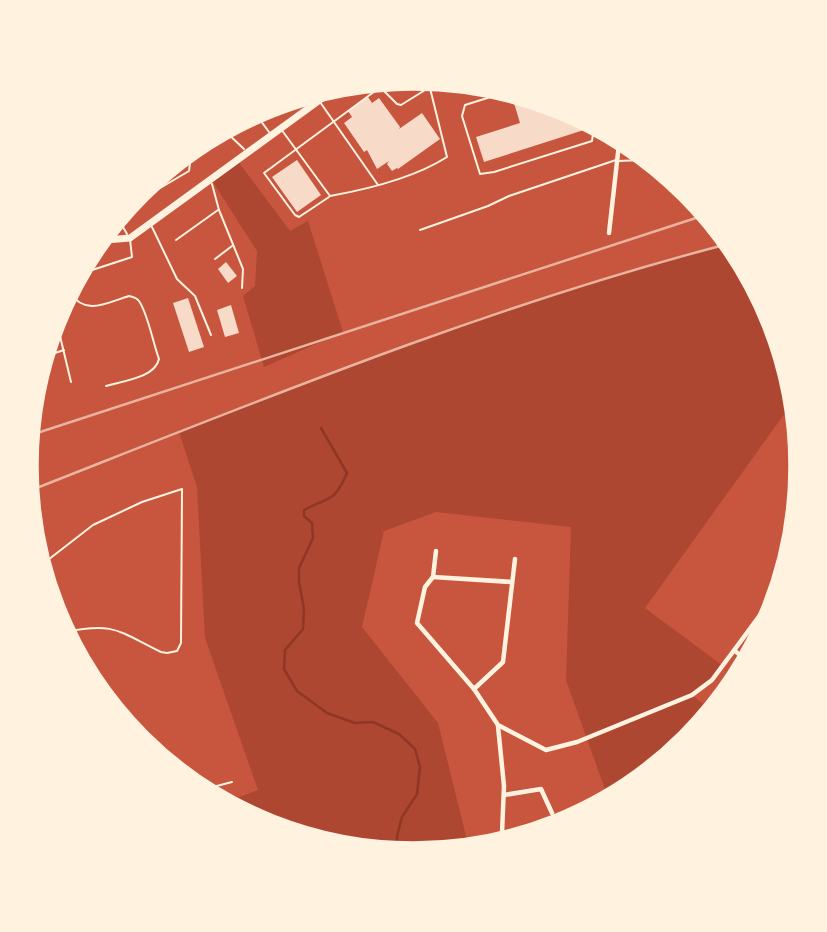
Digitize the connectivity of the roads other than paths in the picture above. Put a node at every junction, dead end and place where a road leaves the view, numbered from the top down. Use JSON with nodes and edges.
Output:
{"nodes":[{"id":1,"x":426,"y":89,"type":"edge"},
{"id":2,"x":383,"y":90,"type":"edge"},
{"id":3,"x":431,"y":90,"type":"edge"},
{"id":4,"x":371,"y":91,"type":"edge"},
{"id":5,"x":491,"y":97,"type":"edge"},
{"id":6,"x":319,"y":101,"type":"joint"},
{"id":7,"x":304,"y":106,"type":"edge"},
{"id":8,"x":307,"y":110,"type":"junction"},
{"id":9,"x":333,"y":120,"type":"junction"},
{"id":10,"x":261,"y":122,"type":"edge"},
{"id":11,"x":281,"y":128,"type":"junction"},
{"id":12,"x":271,"y":135,"type":"junction"},
{"id":13,"x":593,"y":135,"type":"edge"},
{"id":14,"x":231,"y":137,"type":"edge"},
{"id":15,"x":295,"y":148,"type":"junction"},
{"id":16,"x":618,"y":150,"type":"edge"},
{"id":17,"x":248,"y":152,"type":"junction"},
{"id":18,"x":617,"y":160,"type":"junction"},
{"id":19,"x":633,"y":160,"type":"edge"},
{"id":20,"x":190,"y":163,"type":"edge"},
{"id":21,"x":211,"y":179,"type":"junction"},
{"id":22,"x":378,"y":185,"type":"junction"},
{"id":23,"x":158,"y":190,"type":"edge"},
{"id":24,"x":330,"y":196,"type":"junction"},
{"id":25,"x":219,"y":209,"type":"junction"},
{"id":26,"x":150,"y":223,"type":"junction"},
{"id":27,"x":123,"y":227,"type":"edge"},
{"id":28,"x":420,"y":230,"type":"dead end"},
{"id":29,"x":609,"y":233,"type":"dead end"},
{"id":30,"x":130,"y":238,"type":"junction"},
{"id":31,"x":113,"y":239,"type":"edge"},
{"id":32,"x":176,"y":240,"type":"dead end"},
{"id":33,"x":233,"y":245,"type":"junction"},
{"id":34,"x":215,"y":259,"type":"dead end"},
{"id":35,"x":91,"y":271,"type":"edge"},
{"id":36,"x":242,"y":288,"type":"dead end"},
{"id":37,"x":75,"y":301,"type":"edge"},
{"id":38,"x":211,"y":335,"type":"dead end"},
{"id":39,"x":60,"y":336,"type":"edge"},
{"id":40,"x":64,"y":351,"type":"junction"},
{"id":41,"x":54,"y":354,"type":"edge"},
{"id":42,"x":71,"y":382,"type":"dead end"},
{"id":43,"x":106,"y":386,"type":"dead end"},
{"id":44,"x":436,"y":551,"type":"dead end"},
{"id":45,"x":49,"y":559,"type":"edge"},
{"id":46,"x":515,"y":559,"type":"dead end"},
{"id":47,"x":433,"y":577,"type":"junction"},
{"id":48,"x":512,"y":582,"type":"junction"},
{"id":49,"x":756,"y":622,"type":"edge"},
{"id":50,"x":75,"y":630,"type":"edge"},
{"id":51,"x":735,"y":652,"type":"junction"},
{"id":52,"x":739,"y":655,"type":"edge"},
{"id":53,"x":474,"y":689,"type":"junction"},
{"id":54,"x":498,"y":725,"type":"junction"},
{"id":55,"x":232,"y":782,"type":"dead end"},
{"id":56,"x":216,"y":786,"type":"edge"},
{"id":57,"x":504,"y":795,"type":"junction"},
{"id":58,"x":552,"y":813,"type":"dead end"},
{"id":59,"x":502,"y":833,"type":"dead end"}],
"edges":[{"from":1,"to":2,"type":"lane"},
{"from":3,"to":22,"type":"lane"},
{"from":4,"to":9,"type":"lane"},
{"from":5,"to":13,"type":"lane"},
{"from":6,"to":8,"type":"main road"},
{"from":6,"to":9,"type":"lane"},
{"from":7,"to":8,"type":"lane"},
{"from":8,"to":11,"type":"main road"},
{"from":9,"to":15,"type":"lane"},
{"from":9,"to":22,"type":"lane"},
{"from":10,"to":12,"type":"lane"},
{"from":11,"to":12,"type":"main road"},
{"from":11,"to":15,"type":"lane"},
{"from":12,"to":17,"type":"main road"},
{"from":14,"to":17,"type":"lane"},
{"from":15,"to":24,"type":"lane"},
{"from":15,"to":24,"type":"lane"},
{"from":16,"to":18,"type":"street"},
{"from":17,"to":21,"type":"main road"},
{"from":18,"to":19,"type":"lane"},
{"from":18,"to":28,"type":"lane"},
{"from":18,"to":29,"type":"street"},
{"from":20,"to":23,"type":"lane"},
{"from":21,"to":25,"type":"lane"},
{"from":21,"to":26,"type":"main road"},
{"from":22,"to":24,"type":"lane"},
{"from":25,"to":32,"type":"lane"},
{"from":25,"to":33,"type":"lane"},
{"from":26,"to":30,"type":"main road"},
{"from":26,"to":38,"type":"lane"},
{"from":27,"to":30,"type":"lane"},
{"from":30,"to":31,"type":"main road"},
{"from":30,"to":35,"type":"lane"},
{"from":33,"to":34,"type":"lane"},
{"from":33,"to":36,"type":"lane"},
{"from":37,"to":43,"type":"lane"},
{"from":39,"to":40,"type":"lane"},
{"from":40,"to":41,"type":"lane"},
{"from":40,"to":42,"type":"lane"},
{"from":44,"to":47,"type":"street"},
{"from":45,"to":50,"type":"lane"},
{"from":46,"to":48,"type":"street"},
{"from":47,"to":48,"type":"street"},
{"from":47,"to":53,"type":"street"},
{"from":48,"to":53,"type":"street"},
{"from":49,"to":51,"type":"street"},
{"from":51,"to":52,"type":"street"},
{"from":51,"to":54,"type":"street"},
{"from":53,"to":54,"type":"street"},
{"from":54,"to":57,"type":"street"},
{"from":55,"to":56,"type":"lane"},
{"from":57,"to":58,"type":"street"},
{"from":57,"to":59,"type":"street"}]}
